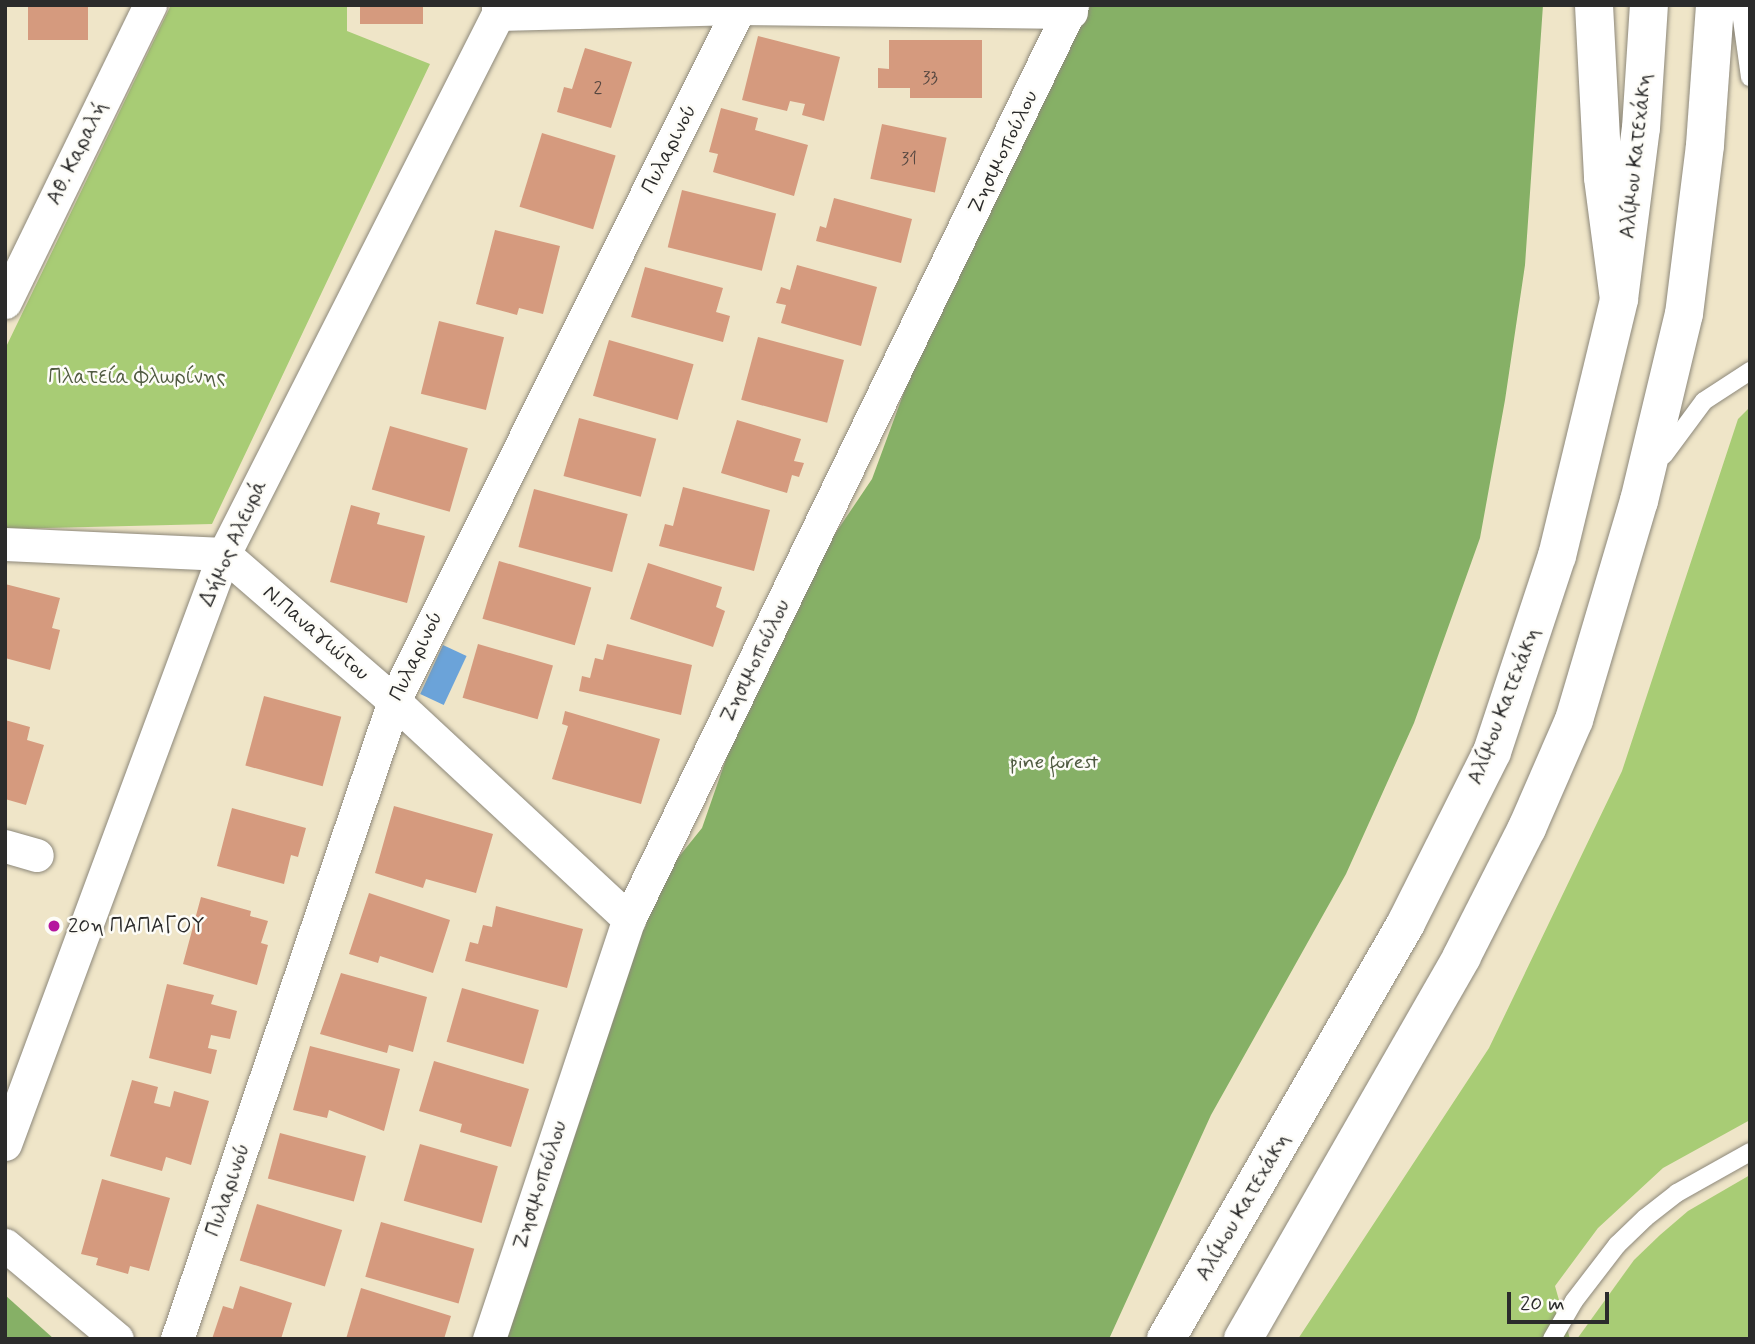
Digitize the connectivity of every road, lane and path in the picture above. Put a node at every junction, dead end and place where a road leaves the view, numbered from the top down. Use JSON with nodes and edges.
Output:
{"nodes":[{"id":1,"x":150,"y":5,"type":"edge"},
{"id":2,"x":1594,"y":5,"type":"edge"},
{"id":3,"x":1649,"y":5,"type":"edge"},
{"id":4,"x":1715,"y":5,"type":"edge"},
{"id":5,"x":1740,"y":5,"type":"edge"},
{"id":6,"x":739,"y":8,"type":"junction"},
{"id":7,"x":1072,"y":8,"type":"edge"},
{"id":8,"x":498,"y":10,"type":"edge"},
{"id":9,"x":1750,"y":77,"type":"edge"},
{"id":10,"x":13,"y":269,"type":"edge"},
{"id":11,"x":1619,"y":299,"type":"junction"},
{"id":12,"x":5,"y":302,"type":"edge"},
{"id":13,"x":1750,"y":371,"type":"edge"},
{"id":14,"x":1639,"y":501,"type":"junction"},
{"id":15,"x":5,"y":544,"type":"edge"},
{"id":16,"x":224,"y":554,"type":"junction"},
{"id":17,"x":394,"y":701,"type":"junction"},
{"id":18,"x":5,"y":846,"type":"edge"},
{"id":19,"x":37,"y":855,"type":"dead end"},
{"id":20,"x":629,"y":919,"type":"junction"},
{"id":21,"x":5,"y":1144,"type":"edge"},
{"id":22,"x":1750,"y":1152,"type":"edge"},
{"id":23,"x":5,"y":1245,"type":"edge"},
{"id":24,"x":117,"y":1339,"type":"edge"},
{"id":25,"x":177,"y":1339,"type":"edge"},
{"id":26,"x":489,"y":1339,"type":"edge"},
{"id":27,"x":1166,"y":1339,"type":"edge"},
{"id":28,"x":1243,"y":1339,"type":"edge"},
{"id":29,"x":1552,"y":1339,"type":"edge"}],
"edges":[{"from":1,"to":10,"type":"street","name":"Αθ. Καραλή"},
{"from":2,"to":11,"type":"main road"},
{"from":3,"to":11,"type":"main road","name":"Αλίμου Κατεχάκη"},
{"from":4,"to":14,"type":"main road"},
{"from":5,"to":9,"type":"lane"},
{"from":6,"to":7,"type":"street"},
{"from":6,"to":8,"type":"street"},
{"from":6,"to":17,"type":"street","name":"Πυλαρινού"},
{"from":7,"to":20,"type":"street","name":"Ζησιμοπούλου"},
{"from":8,"to":16,"type":"street","name":"Δήμος Αλευρά"},
{"from":10,"to":12,"type":"street","name":"Αθ. Καραλή"},
{"from":11,"to":27,"type":"main road","name":"Αλίμου Κατεχάκη"},
{"from":13,"to":14,"type":"lane"},
{"from":14,"to":28,"type":"main road"},
{"from":15,"to":16,"type":"street"},
{"from":16,"to":17,"type":"street","name":"Ν.Παναγιώτου"},
{"from":16,"to":21,"type":"street","name":"Δήμος Αλευρά"},
{"from":17,"to":20,"type":"street","name":"Ν.Παναγιώτου"},
{"from":17,"to":25,"type":"street","name":"Πυλαρινού"},
{"from":18,"to":19,"type":"street"},
{"from":20,"to":26,"type":"street","name":"Ζησιμοπούλου"},
{"from":22,"to":29,"type":"lane"},
{"from":23,"to":24,"type":"street"}]}
